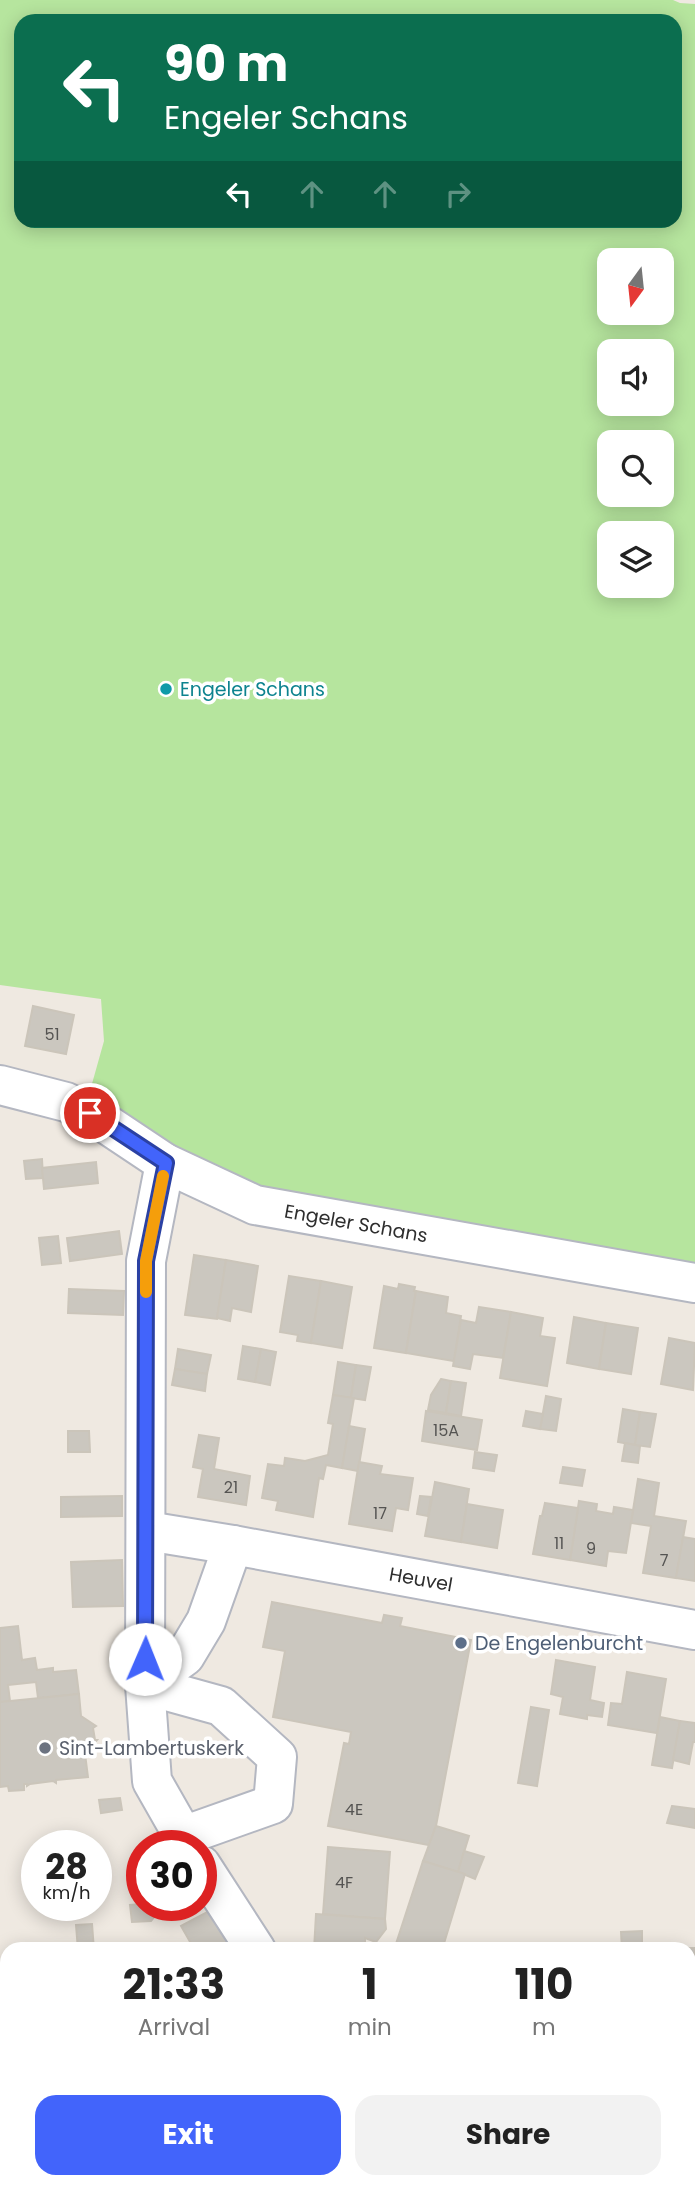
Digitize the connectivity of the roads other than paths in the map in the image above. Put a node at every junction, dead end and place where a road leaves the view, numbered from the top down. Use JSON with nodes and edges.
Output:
{"nodes":[{"id":1,"x":0,"y":1085,"type":"edge"},
{"id":2,"x":166,"y":1163,"type":"junction"},
{"id":3,"x":695,"y":1283,"type":"edge"},
{"id":4,"x":147,"y":1531,"type":"junction"},
{"id":5,"x":233,"y":1545,"type":"junction"},
{"id":6,"x":695,"y":1630,"type":"edge"},
{"id":7,"x":145,"y":1685,"type":"junction"},
{"id":8,"x":180,"y":1830,"type":"edge"},
{"id":9,"x":217,"y":1835,"type":"edge"},
{"id":10,"x":217,"y":1889,"type":"edge"},
{"id":11,"x":252,"y":1942,"type":"edge"}],
"edges":[{"from":1,"to":2,"type":"street","name":"Engeler Schans"},
{"from":2,"to":3,"type":"street","name":"Engeler Schans"},
{"from":2,"to":4,"type":"street"},
{"from":4,"to":5,"type":"street","name":"Heuvel"},
{"from":4,"to":7,"type":"street"},
{"from":5,"to":6,"type":"street","name":"Heuvel"},
{"from":5,"to":7,"type":"street"},
{"from":7,"to":8,"type":"street"},
{"from":7,"to":9,"type":"street"},
{"from":10,"to":11,"type":"street"}]}
